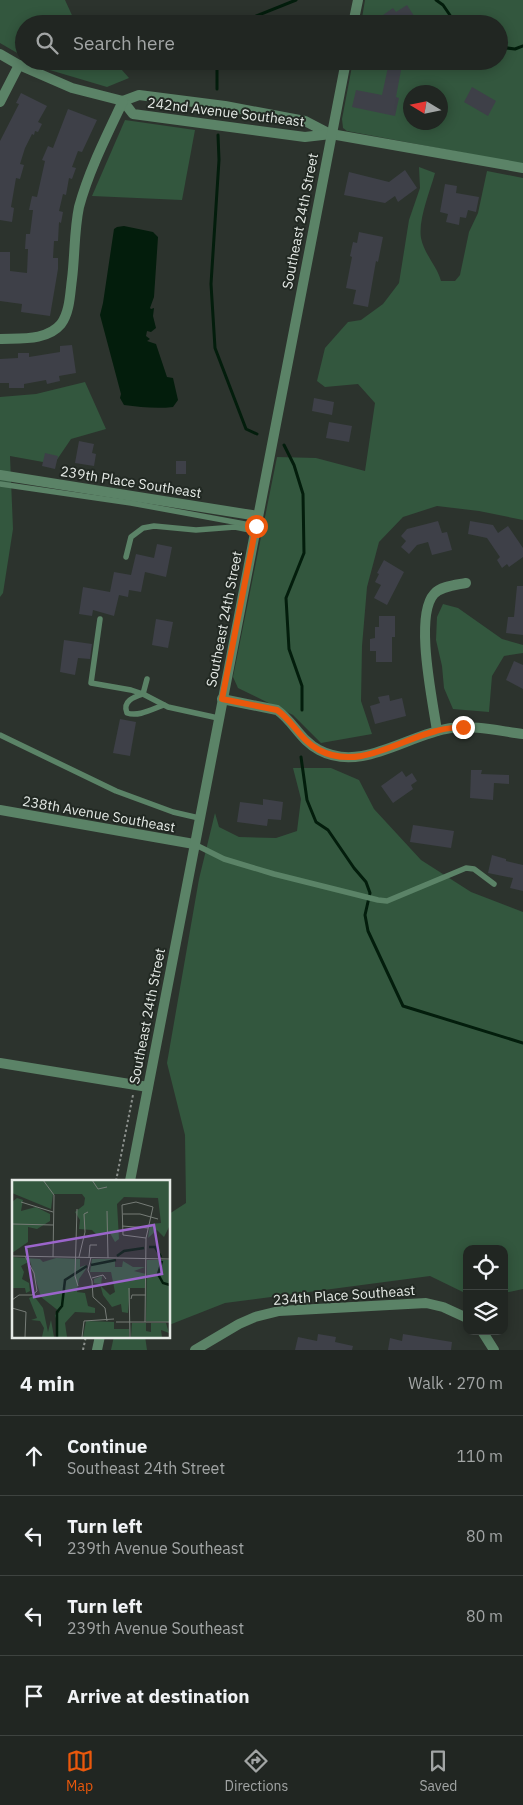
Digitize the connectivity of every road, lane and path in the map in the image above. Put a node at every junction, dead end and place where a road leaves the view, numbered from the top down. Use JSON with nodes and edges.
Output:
{"nodes":[{"id":1,"x":358,"y":0,"type":"edge"},
{"id":2,"x":355,"y":15,"type":"edge"},
{"id":3,"x":0,"y":54,"type":"edge"},
{"id":4,"x":15,"y":63,"type":"edge"},
{"id":5,"x":16,"y":70,"type":"edge"},
{"id":6,"x":31,"y":70,"type":"edge"},
{"id":7,"x":344,"y":70,"type":"edge"},
{"id":8,"x":123,"y":101,"type":"junction"},
{"id":9,"x":0,"y":102,"type":"edge"},
{"id":10,"x":331,"y":134,"type":"junction"},
{"id":11,"x":523,"y":168,"type":"edge"},
{"id":12,"x":0,"y":339,"type":"edge"},
{"id":13,"x":0,"y":475,"type":"edge"},
{"id":14,"x":0,"y":484,"type":"edge"},
{"id":15,"x":257,"y":524,"type":"junction"},
{"id":16,"x":126,"y":556,"type":"dead end"},
{"id":17,"x":466,"y":583,"type":"dead end"},
{"id":18,"x":100,"y":619,"type":"dead end"},
{"id":19,"x":147,"y":679,"type":"dead end"},
{"id":20,"x":143,"y":694,"type":"junction"},
{"id":21,"x":222,"y":699,"type":"junction"},
{"id":22,"x":164,"y":704,"type":"junction"},
{"id":23,"x":218,"y":718,"type":"junction"},
{"id":24,"x":437,"y":730,"type":"junction"},
{"id":25,"x":523,"y":734,"type":"edge"},
{"id":26,"x":0,"y":735,"type":"edge"},
{"id":27,"x":0,"y":810,"type":"edge"},
{"id":28,"x":199,"y":818,"type":"junction"},
{"id":29,"x":194,"y":844,"type":"junction"},
{"id":30,"x":494,"y":884,"type":"dead end"},
{"id":31,"x":0,"y":1063,"type":"edge"},
{"id":32,"x":148,"y":1087,"type":"junction"},
{"id":33,"x":133,"y":1098,"type":"dead end"},
{"id":34,"x":116,"y":1180,"type":"edge"},
{"id":35,"x":130,"y":1180,"type":"edge"},
{"id":36,"x":463,"y":1316,"type":"edge"},
{"id":37,"x":485,"y":1335,"type":"edge"},
{"id":38,"x":195,"y":1350,"type":"edge"},
{"id":39,"x":494,"y":1350,"type":"edge"}],
"edges":[{"from":1,"to":2,"type":"street"},
{"from":3,"to":4,"type":"street","name":"242nd Avenue Southeast"},
{"from":5,"to":9,"type":"street"},
{"from":6,"to":8,"type":"street","name":"242nd Avenue Southeast"},
{"from":7,"to":10,"type":"street","name":"Southeast 24th Street"},
{"from":8,"to":10,"type":"street","name":"242nd Avenue Southeast"},
{"from":8,"to":10,"type":"street","name":"242nd Avenue Southeast"},
{"from":8,"to":12,"type":"street"},
{"from":10,"to":11,"type":"street","name":"242nd Avenue Southeast"},
{"from":10,"to":15,"type":"street","name":"Southeast 24th Street"},
{"from":13,"to":15,"type":"street","name":"239th Place Southeast"},
{"from":14,"to":15,"type":"lane"},
{"from":15,"to":16,"type":"lane"},
{"from":15,"to":21,"type":"street","name":"Southeast 24th Street"},
{"from":17,"to":24,"type":"street"},
{"from":18,"to":20,"type":"lane"},
{"from":19,"to":20,"type":"lane"},
{"from":20,"to":22,"type":"lane"},
{"from":20,"to":22,"type":"lane"},
{"from":21,"to":23,"type":"street","name":"Southeast 24th Street"},
{"from":21,"to":24,"type":"street"},
{"from":22,"to":23,"type":"lane"},
{"from":23,"to":28,"type":"street","name":"Southeast 24th Street"},
{"from":24,"to":25,"type":"street"},
{"from":26,"to":28,"type":"lane"},
{"from":27,"to":29,"type":"street","name":"238th Avenue Southeast"},
{"from":28,"to":29,"type":"street","name":"Southeast 24th Street"},
{"from":29,"to":30,"type":"lane"},
{"from":29,"to":32,"type":"street","name":"Southeast 24th Street"},
{"from":31,"to":32,"type":"street"},
{"from":32,"to":35,"type":"street","name":"Southeast 24th Street"},
{"from":33,"to":34,"type":"path"},
{"from":36,"to":38,"type":"street","name":"234th Place Southeast"},
{"from":37,"to":39,"type":"street"}]}
